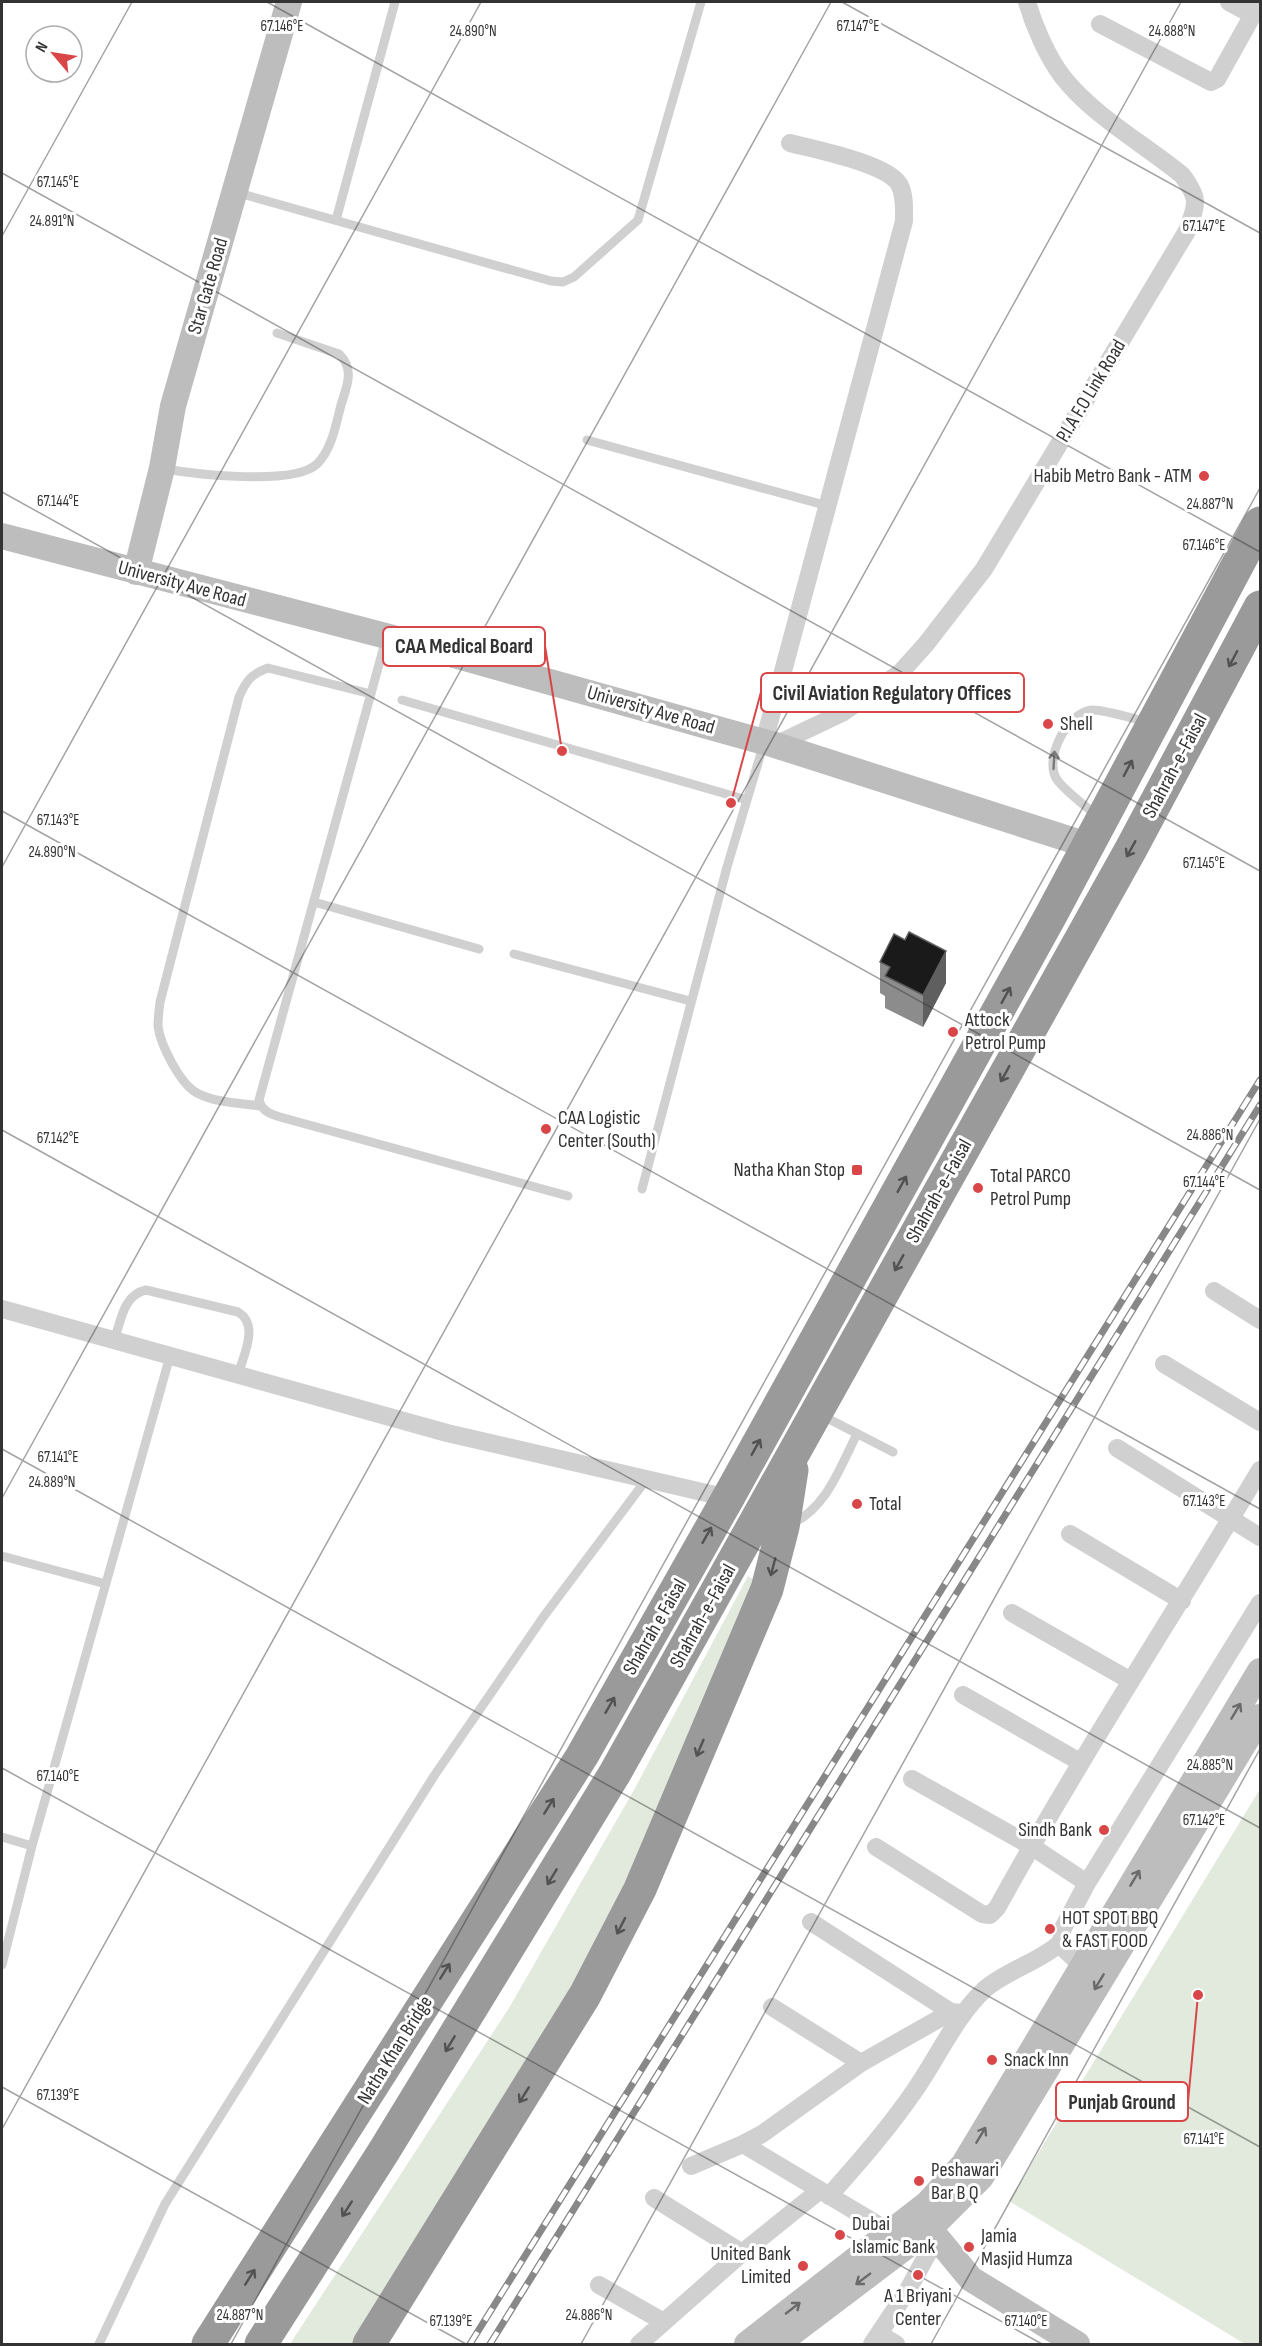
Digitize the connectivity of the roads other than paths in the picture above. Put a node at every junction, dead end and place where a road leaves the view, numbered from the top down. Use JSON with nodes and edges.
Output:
{"nodes":[{"id":1,"x":289,"y":2,"type":"edge"},
{"id":2,"x":395,"y":2,"type":"edge"},
{"id":3,"x":701,"y":2,"type":"edge"},
{"id":4,"x":1027,"y":2,"type":"edge"},
{"id":5,"x":1229,"y":2,"type":"edge"},
{"id":6,"x":1257,"y":8,"type":"edge"},
{"id":7,"x":1101,"y":24,"type":"dead end"},
{"id":8,"x":790,"y":143,"type":"dead end"},
{"id":9,"x":236,"y":192,"type":"junction"},
{"id":10,"x":336,"y":220,"type":"junction"},
{"id":11,"x":277,"y":333,"type":"dead end"},
{"id":12,"x":587,"y":440,"type":"dead end"},
{"id":13,"x":162,"y":468,"type":"junction"},
{"id":14,"x":828,"y":506,"type":"junction"},
{"id":15,"x":1260,"y":523,"type":"edge"},
{"id":16,"x":2,"y":536,"type":"edge"},
{"id":17,"x":136,"y":572,"type":"junction"},
{"id":18,"x":1260,"y":607,"type":"edge"},
{"id":19,"x":386,"y":636,"type":"junction"},
{"id":20,"x":371,"y":694,"type":"junction"},
{"id":21,"x":402,"y":700,"type":"dead end"},
{"id":22,"x":1152,"y":724,"type":"junction"},
{"id":23,"x":770,"y":744,"type":"junction"},
{"id":24,"x":747,"y":800,"type":"junction"},
{"id":25,"x":1094,"y":832,"type":"junction"},
{"id":26,"x":314,"y":902,"type":"junction"},
{"id":27,"x":479,"y":949,"type":"dead end"},
{"id":28,"x":514,"y":954,"type":"dead end"},
{"id":29,"x":690,"y":1001,"type":"junction"},
{"id":30,"x":261,"y":1106,"type":"junction"},
{"id":31,"x":642,"y":1189,"type":"dead end"},
{"id":32,"x":567,"y":1196,"type":"dead end"},
{"id":33,"x":1214,"y":1291,"type":"dead end"},
{"id":34,"x":2,"y":1309,"type":"edge"},
{"id":35,"x":1260,"y":1320,"type":"edge"},
{"id":36,"x":114,"y":1341,"type":"junction"},
{"id":37,"x":170,"y":1356,"type":"junction"},
{"id":38,"x":1164,"y":1364,"type":"dead end"},
{"id":39,"x":238,"y":1375,"type":"junction"},
{"id":40,"x":816,"y":1413,"type":"junction"},
{"id":41,"x":1260,"y":1422,"type":"edge"},
{"id":42,"x":857,"y":1434,"type":"junction"},
{"id":43,"x":796,"y":1448,"type":"junction"},
{"id":44,"x":1117,"y":1448,"type":"dead end"},
{"id":45,"x":893,"y":1452,"type":"dead end"},
{"id":46,"x":1260,"y":1470,"type":"edge"},
{"id":47,"x":646,"y":1480,"type":"junction"},
{"id":48,"x":728,"y":1498,"type":"junction"},
{"id":49,"x":1232,"y":1518,"type":"junction"},
{"id":50,"x":783,"y":1527,"type":"junction"},
{"id":51,"x":1070,"y":1534,"type":"dead end"},
{"id":52,"x":1260,"y":1537,"type":"edge"},
{"id":53,"x":2,"y":1556,"type":"edge"},
{"id":54,"x":106,"y":1584,"type":"junction"},
{"id":55,"x":1182,"y":1601,"type":"junction"},
{"id":56,"x":1260,"y":1603,"type":"edge"},
{"id":57,"x":1012,"y":1613,"type":"dead end"},
{"id":58,"x":1260,"y":1671,"type":"edge"},
{"id":59,"x":1131,"y":1681,"type":"junction"},
{"id":60,"x":963,"y":1695,"type":"dead end"},
{"id":61,"x":1260,"y":1717,"type":"edge"},
{"id":62,"x":582,"y":1756,"type":"joint"},
{"id":63,"x":1080,"y":1762,"type":"junction"},
{"id":64,"x":912,"y":1779,"type":"dead end"},
{"id":65,"x":2,"y":1837,"type":"edge"},
{"id":66,"x":32,"y":1846,"type":"junction"},
{"id":67,"x":1031,"y":1846,"type":"junction"},
{"id":68,"x":876,"y":1847,"type":"dead end"},
{"id":69,"x":1087,"y":1883,"type":"junction"},
{"id":70,"x":811,"y":1922,"type":"dead end"},
{"id":71,"x":1059,"y":1944,"type":"junction"},
{"id":72,"x":2,"y":1965,"type":"edge"},
{"id":73,"x":1082,"y":1966,"type":"junction"},
{"id":74,"x":772,"y":2007,"type":"dead end"},
{"id":75,"x":957,"y":2013,"type":"junction"},
{"id":76,"x":861,"y":2063,"type":"junction"},
{"id":77,"x":743,"y":2144,"type":"junction"},
{"id":78,"x":691,"y":2166,"type":"dead end"},
{"id":79,"x":824,"y":2194,"type":"junction"},
{"id":80,"x":654,"y":2198,"type":"dead end"},
{"id":81,"x":913,"y":2232,"type":"junction"},
{"id":82,"x":742,"y":2253,"type":"junction"},
{"id":83,"x":599,"y":2285,"type":"dead end"},
{"id":84,"x":664,"y":2322,"type":"junction"},
{"id":85,"x":876,"y":2339,"type":"edge"},
{"id":86,"x":99,"y":2344,"type":"edge"},
{"id":87,"x":208,"y":2344,"type":"edge"},
{"id":88,"x":261,"y":2344,"type":"edge"},
{"id":89,"x":369,"y":2344,"type":"edge"},
{"id":90,"x":639,"y":2344,"type":"edge"},
{"id":91,"x":747,"y":2344,"type":"edge"},
{"id":92,"x":777,"y":2344,"type":"edge"},
{"id":93,"x":896,"y":2344,"type":"edge"},
{"id":94,"x":1056,"y":2344,"type":"edge"},
{"id":95,"x":1077,"y":2344,"type":"edge"}],
"edges":[{"from":1,"to":9,"type":"street","name":"Star Gate Road"},
{"from":2,"to":10,"type":"lane"},
{"from":3,"to":10,"type":"lane"},
{"from":4,"to":23,"type":"street","name":"P.I.A F.O Link Road"},
{"from":5,"to":6,"type":"street"},
{"from":6,"to":7,"type":"street"},
{"from":8,"to":14,"type":"street"},
{"from":9,"to":10,"type":"lane"},
{"from":9,"to":13,"type":"street","name":"Star Gate Road"},
{"from":11,"to":13,"type":"lane"},
{"from":12,"to":14,"type":"lane"},
{"from":13,"to":17,"type":"street","name":"Star Gate Road"},
{"from":14,"to":23,"type":"street"},
{"from":15,"to":22,"type":"highway","name":"Shahrah-e-Faisal"},
{"from":16,"to":17,"type":"street","name":"University Ave Road"},
{"from":17,"to":19,"type":"street","name":"University Ave Road"},
{"from":18,"to":40,"type":"highway","name":"Shahrah-e-Faisal","one_way":true},
{"from":19,"to":20,"type":"lane"},
{"from":19,"to":23,"type":"street","name":"University Ave Road"},
{"from":20,"to":26,"type":"lane"},
{"from":20,"to":30,"type":"lane"},
{"from":21,"to":24,"type":"lane"},
{"from":25,"to":22,"type":"highway","name":"Shahrah-e-Faisal","one_way":true},
{"from":25,"to":22,"type":"lane","one_way":true},
{"from":23,"to":24,"type":"lane"},
{"from":23,"to":25,"type":"street","name":"University Ave Road"},
{"from":24,"to":29,"type":"lane"},
{"from":48,"to":25,"type":"highway","name":"Shahrah-e-Faisal","one_way":true},
{"from":26,"to":27,"type":"lane"},
{"from":26,"to":30,"type":"lane"},
{"from":28,"to":29,"type":"lane"},
{"from":29,"to":31,"type":"lane"},
{"from":30,"to":32,"type":"lane"},
{"from":33,"to":35,"type":"street"},
{"from":34,"to":36,"type":"street"},
{"from":36,"to":37,"type":"street"},
{"from":36,"to":39,"type":"lane"},
{"from":37,"to":39,"type":"street"},
{"from":37,"to":54,"type":"lane"},
{"from":38,"to":41,"type":"street"},
{"from":39,"to":47,"type":"street"},
{"from":40,"to":42,"type":"lane"},
{"from":40,"to":43,"type":"highway","name":"Shahrah-e-Faisal"},
{"from":42,"to":45,"type":"lane"},
{"from":42,"to":50,"type":"lane"},
{"from":43,"to":50,"type":"highway"},
{"from":43,"to":88,"type":"highway","name":"Shahrah-e-Faisal","one_way":true},
{"from":44,"to":49,"type":"street"},
{"from":46,"to":49,"type":"street"},
{"from":47,"to":48,"type":"street"},
{"from":47,"to":86,"type":"lane"},
{"from":62,"to":48,"type":"highway","name":"Shahrah e Faisal","one_way":true},
{"from":49,"to":52,"type":"street"},
{"from":49,"to":55,"type":"street"},
{"from":50,"to":89,"type":"highway","one_way":true},
{"from":51,"to":55,"type":"street"},
{"from":53,"to":54,"type":"lane"},
{"from":54,"to":66,"type":"lane"},
{"from":55,"to":59,"type":"street"},
{"from":56,"to":69,"type":"street"},
{"from":57,"to":59,"type":"street"},
{"from":73,"to":58,"type":"street","one_way":true},
{"from":59,"to":63,"type":"street"},
{"from":60,"to":63,"type":"street"},
{"from":61,"to":81,"type":"street","one_way":true},
{"from":87,"to":62,"type":"highway","name":"Natha Khan Bridge","one_way":true},
{"from":63,"to":67,"type":"street"},
{"from":64,"to":67,"type":"street"},
{"from":65,"to":66,"type":"lane"},
{"from":66,"to":72,"type":"lane"},
{"from":67,"to":68,"type":"street"},
{"from":67,"to":69,"type":"street"},
{"from":69,"to":71,"type":"street"},
{"from":70,"to":75,"type":"street"},
{"from":71,"to":73,"type":"street"},
{"from":71,"to":75,"type":"street"},
{"from":81,"to":73,"type":"street","one_way":true},
{"from":74,"to":76,"type":"street"},
{"from":75,"to":76,"type":"street"},
{"from":75,"to":79,"type":"street"},
{"from":76,"to":77,"type":"street"},
{"from":77,"to":78,"type":"street"},
{"from":77,"to":79,"type":"street"},
{"from":79,"to":81,"type":"street"},
{"from":79,"to":82,"type":"street"},
{"from":80,"to":82,"type":"street"},
{"from":81,"to":85,"type":"street"},
{"from":91,"to":81,"type":"street","one_way":true},
{"from":81,"to":92,"type":"street","one_way":true},
{"from":81,"to":94,"type":"street"},
{"from":81,"to":95,"type":"street"},
{"from":82,"to":84,"type":"street"},
{"from":83,"to":84,"type":"street"},
{"from":84,"to":90,"type":"street"},
{"from":85,"to":93,"type":"street"}]}
